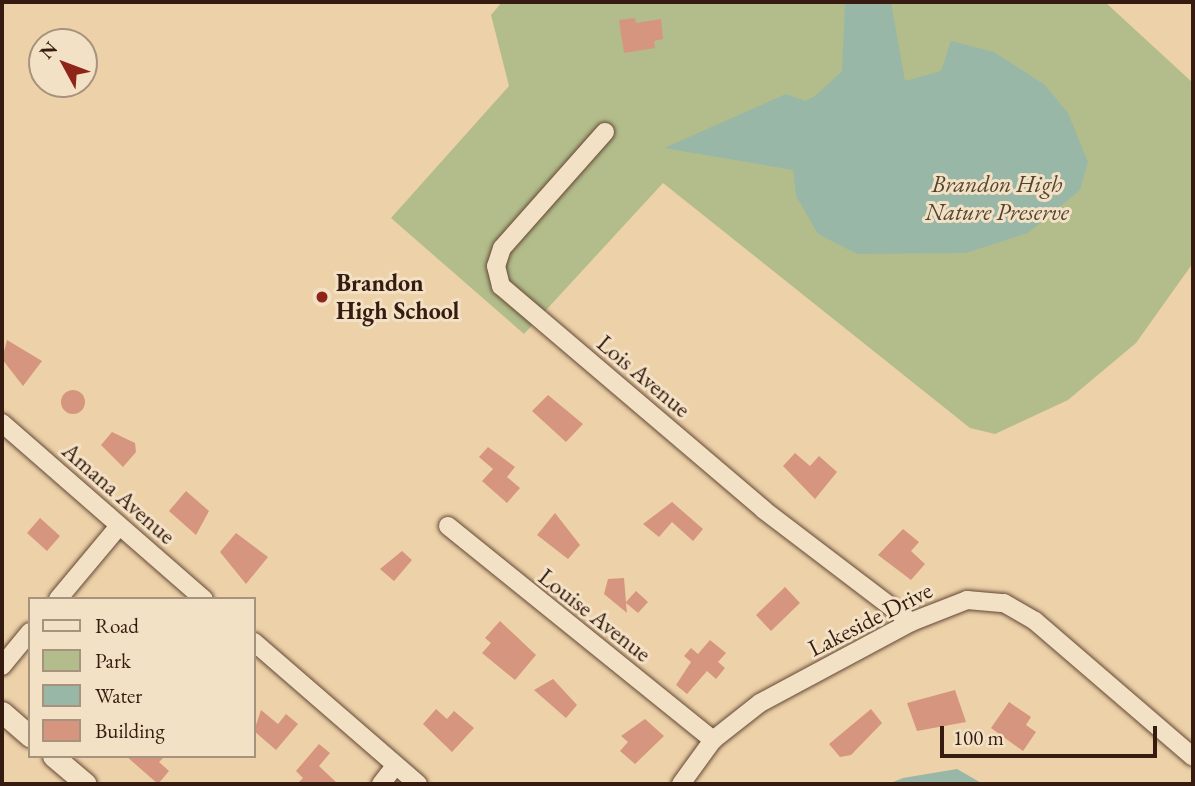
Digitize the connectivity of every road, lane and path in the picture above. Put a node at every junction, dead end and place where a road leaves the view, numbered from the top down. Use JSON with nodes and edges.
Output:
{"nodes":[{"id":1,"x":606,"y":131,"type":"dead end"},
{"id":2,"x":2,"y":423,"type":"edge"},
{"id":3,"x":119,"y":526,"type":"junction"},
{"id":4,"x":448,"y":526,"type":"dead end"},
{"id":5,"x":60,"y":597,"type":"edge"},
{"id":6,"x":202,"y":597,"type":"edge"},
{"id":7,"x":911,"y":622,"type":"junction"},
{"id":8,"x":28,"y":634,"type":"edge"},
{"id":9,"x":256,"y":644,"type":"edge"},
{"id":10,"x":2,"y":666,"type":"edge"},
{"id":11,"x":2,"y":712,"type":"edge"},
{"id":12,"x":28,"y":734,"type":"edge"},
{"id":13,"x":713,"y":740,"type":"junction"},
{"id":14,"x":1193,"y":757,"type":"edge"},
{"id":15,"x":56,"y":758,"type":"edge"},
{"id":16,"x":397,"y":765,"type":"junction"},
{"id":17,"x":86,"y":784,"type":"edge"},
{"id":18,"x":380,"y":784,"type":"edge"},
{"id":19,"x":418,"y":784,"type":"edge"},
{"id":20,"x":681,"y":784,"type":"edge"}],
"edges":[{"from":1,"to":7,"type":"street","name":"Lois Avenue"},
{"from":2,"to":3,"type":"street","name":"Amana Avenue"},
{"from":3,"to":5,"type":"street"},
{"from":3,"to":6,"type":"street","name":"Amana Avenue"},
{"from":4,"to":13,"type":"street","name":"Louise Avenue"},
{"from":7,"to":13,"type":"street","name":"Lakeside Drive"},
{"from":7,"to":14,"type":"street","name":"Lakeside Drive"},
{"from":8,"to":10,"type":"street"},
{"from":9,"to":16,"type":"street"},
{"from":11,"to":12,"type":"street"},
{"from":13,"to":20,"type":"street","name":"Lakeside Drive"},
{"from":15,"to":17,"type":"street"},
{"from":16,"to":18,"type":"street"},
{"from":16,"to":19,"type":"street"}]}
